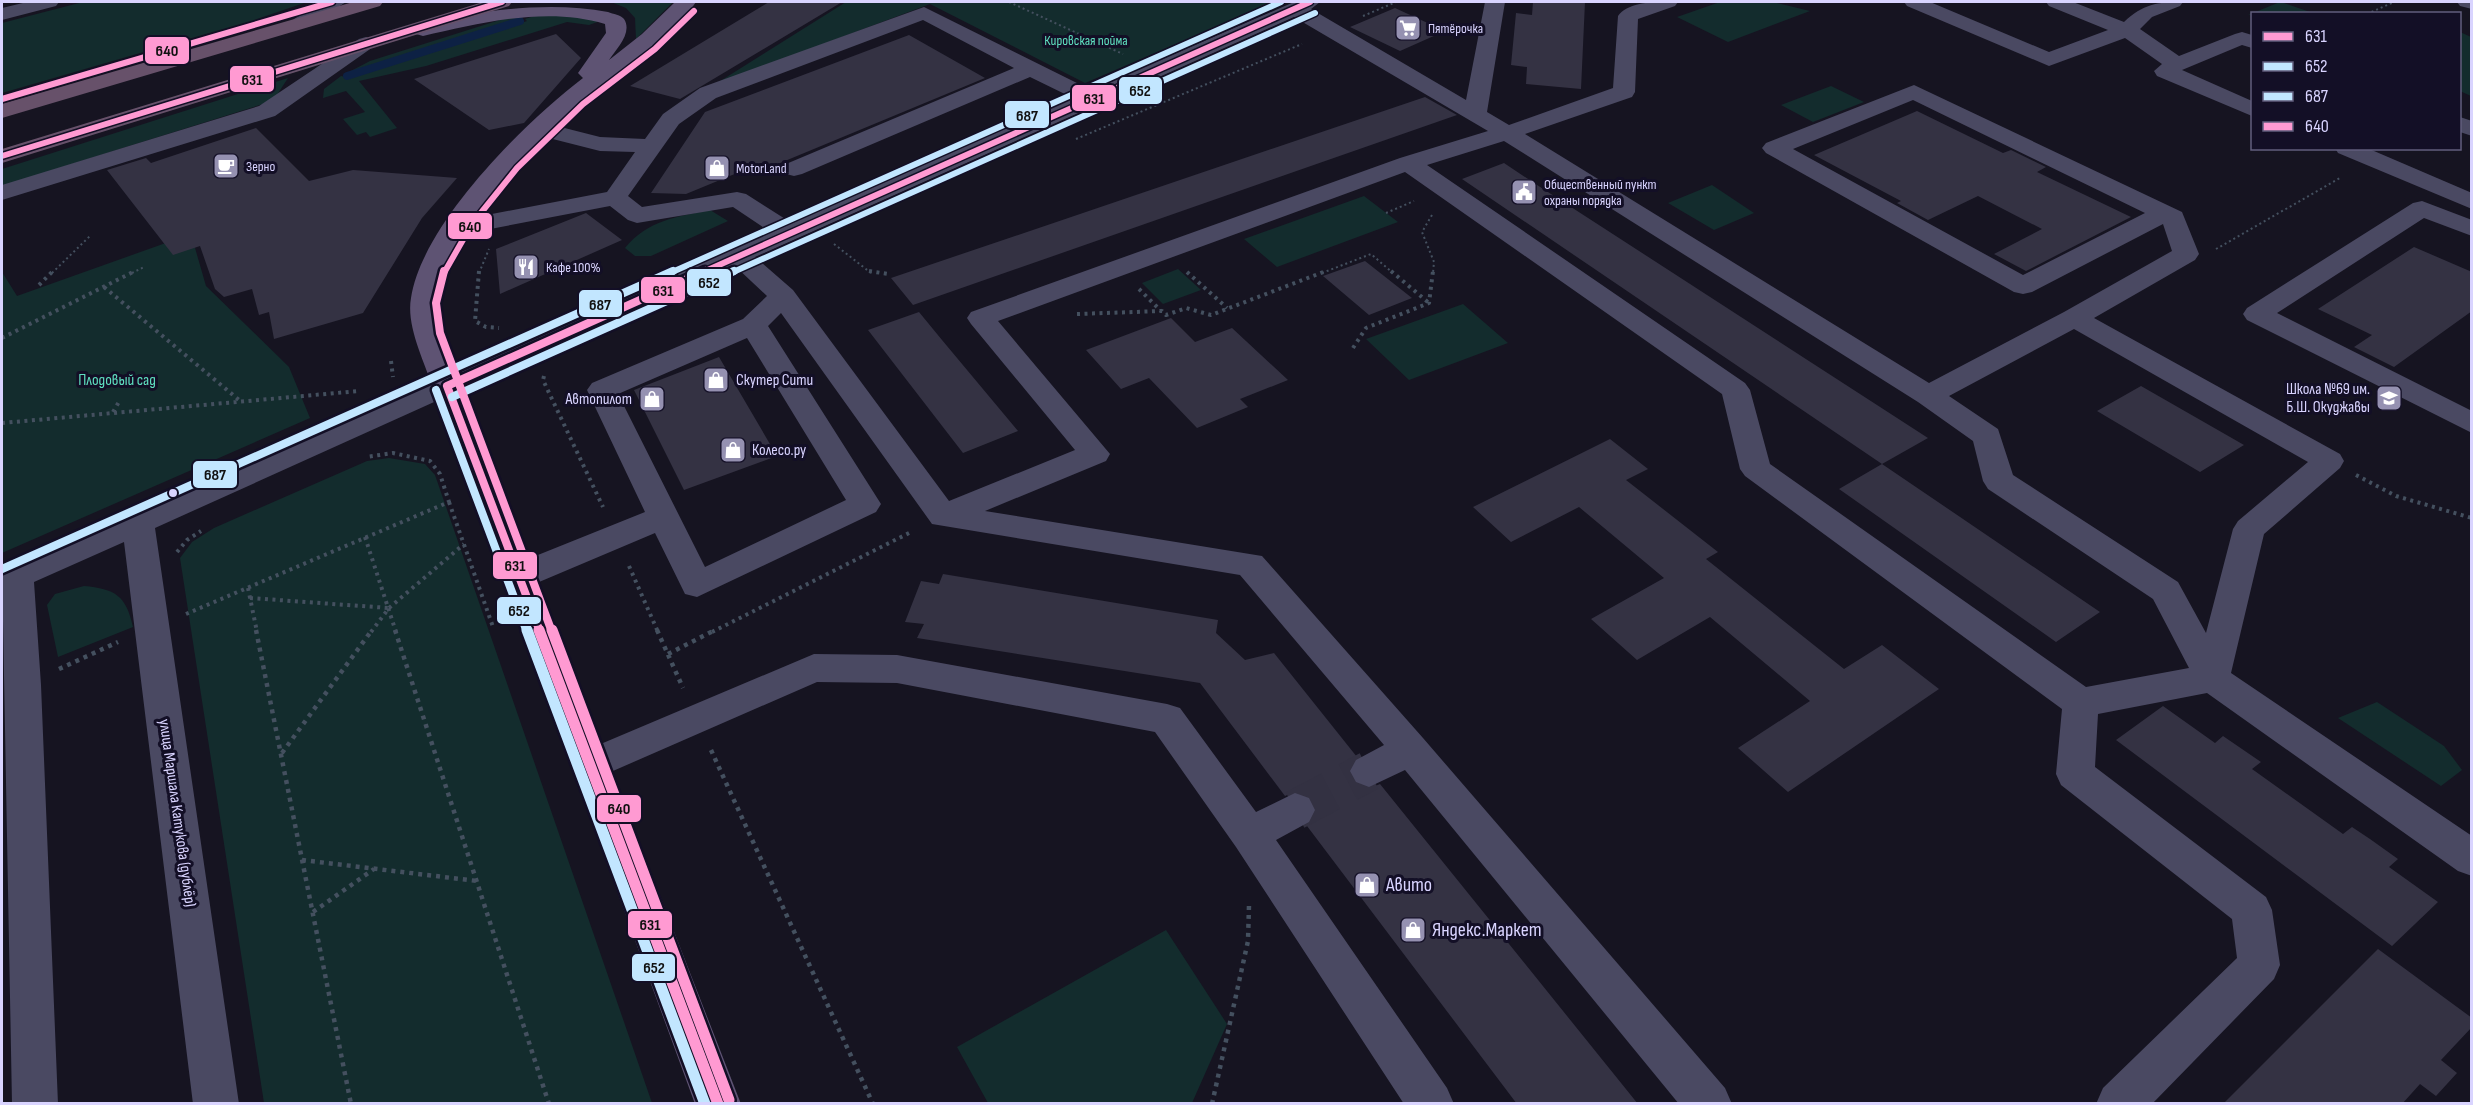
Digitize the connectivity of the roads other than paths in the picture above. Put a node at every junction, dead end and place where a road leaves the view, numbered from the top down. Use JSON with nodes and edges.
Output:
{"nodes":[{"id":1,"x":49,"y":2,"type":"edge"},
{"id":2,"x":336,"y":2,"type":"edge"},
{"id":3,"x":373,"y":2,"type":"edge"},
{"id":4,"x":502,"y":2,"type":"edge"},
{"id":5,"x":686,"y":2,"type":"edge"},
{"id":6,"x":1495,"y":2,"type":"edge"},
{"id":7,"x":1668,"y":2,"type":"edge"},
{"id":8,"x":1914,"y":2,"type":"edge"},
{"id":9,"x":2056,"y":2,"type":"edge"},
{"id":10,"x":2174,"y":2,"type":"edge"},
{"id":11,"x":2467,"y":2,"type":"edge"},
{"id":12,"x":2472,"y":3,"type":"edge"},
{"id":13,"x":1302,"y":5,"type":"edge"},
{"id":14,"x":2,"y":14,"type":"edge"},
{"id":15,"x":301,"y":23,"type":"junction"},
{"id":16,"x":2127,"y":30,"type":"junction"},
{"id":17,"x":2251,"y":41,"type":"edge"},
{"id":18,"x":366,"y":43,"type":"junction"},
{"id":19,"x":2177,"y":64,"type":"junction"},
{"id":20,"x":1031,"y":69,"type":"junction"},
{"id":21,"x":113,"y":78,"type":"joint"},
{"id":22,"x":574,"y":95,"type":"junction"},
{"id":23,"x":1090,"y":98,"type":"junction"},
{"id":24,"x":2251,"y":108,"type":"edge"},
{"id":25,"x":2,"y":109,"type":"edge"},
{"id":26,"x":1475,"y":114,"type":"junction"},
{"id":27,"x":541,"y":129,"type":"junction"},
{"id":28,"x":1507,"y":134,"type":"junction"},
{"id":29,"x":652,"y":146,"type":"junction"},
{"id":30,"x":2351,"y":150,"type":"edge"},
{"id":31,"x":2,"y":156,"type":"edge"},
{"id":32,"x":1408,"y":163,"type":"junction"},
{"id":33,"x":794,"y":168,"type":"dead end"},
{"id":34,"x":2,"y":194,"type":"edge"},
{"id":35,"x":615,"y":198,"type":"junction"},
{"id":36,"x":2472,"y":202,"type":"edge"},
{"id":37,"x":2164,"y":213,"type":"junction"},
{"id":38,"x":454,"y":228,"type":"junction"},
{"id":39,"x":2472,"y":229,"type":"edge"},
{"id":40,"x":788,"y":232,"type":"junction"},
{"id":41,"x":738,"y":255,"type":"junction"},
{"id":42,"x":783,"y":296,"type":"junction"},
{"id":43,"x":2074,"y":318,"type":"junction"},
{"id":44,"x":753,"y":325,"type":"junction"},
{"id":45,"x":447,"y":386,"type":"junction"},
{"id":46,"x":1928,"y":396,"type":"junction"},
{"id":47,"x":2472,"y":423,"type":"edge"},
{"id":48,"x":943,"y":516,"type":"junction"},
{"id":49,"x":663,"y":517,"type":"junction"},
{"id":50,"x":138,"y":523,"type":"junction"},
{"id":51,"x":520,"y":576,"type":"junction"},
{"id":52,"x":9,"y":579,"type":"edge"},
{"id":53,"x":2212,"y":678,"type":"junction"},
{"id":54,"x":2081,"y":703,"type":"junction"},
{"id":55,"x":1410,"y":749,"type":"junction"},
{"id":56,"x":590,"y":765,"type":"junction"},
{"id":57,"x":1369,"y":771,"type":"tunnel mouth"},
{"id":58,"x":1296,"y":810,"type":"tunnel mouth"},
{"id":59,"x":1250,"y":835,"type":"junction"},
{"id":60,"x":2472,"y":859,"type":"edge"},
{"id":61,"x":35,"y":1104,"type":"edge"},
{"id":62,"x":216,"y":1104,"type":"edge"},
{"id":63,"x":718,"y":1104,"type":"edge"},
{"id":64,"x":1431,"y":1104,"type":"edge"},
{"id":65,"x":1709,"y":1104,"type":"edge"},
{"id":66,"x":2119,"y":1104,"type":"edge"}],
"edges":[{"from":1,"to":14,"type":"street"},
{"from":2,"to":15,"type":"street"},
{"from":3,"to":15,"type":"highway"},
{"from":4,"to":18,"type":"highway"},
{"from":5,"to":22,"type":"main road"},
{"from":6,"to":26,"type":"street"},
{"from":7,"to":28,"type":"street"},
{"from":8,"to":16,"type":"street"},
{"from":9,"to":16,"type":"street"},
{"from":10,"to":16,"type":"street"},
{"from":11,"to":12,"type":"street"},
{"from":13,"to":23,"type":"street"},
{"from":13,"to":26,"type":"street"},
{"from":15,"to":21,"type":"highway"},
{"from":16,"to":19,"type":"street"},
{"from":17,"to":19,"type":"street"},
{"from":18,"to":22,"type":"main road"},
{"from":18,"to":31,"type":"highway"},
{"from":18,"to":34,"type":"street"},
{"from":19,"to":24,"type":"street"},
{"from":20,"to":23,"type":"street"},
{"from":20,"to":29,"type":"street"},
{"from":20,"to":33,"type":"street"},
{"from":21,"to":25,"type":"street"},
{"from":22,"to":27,"type":"main road"},
{"from":23,"to":40,"type":"street"},
{"from":26,"to":28,"type":"street"},
{"from":27,"to":29,"type":"street"},
{"from":27,"to":38,"type":"main road"},
{"from":28,"to":32,"type":"street"},
{"from":28,"to":46,"type":"street"},
{"from":29,"to":35,"type":"street"},
{"from":30,"to":36,"type":"street"},
{"from":32,"to":48,"type":"street"},
{"from":32,"to":54,"type":"street"},
{"from":35,"to":38,"type":"street"},
{"from":35,"to":40,"type":"street"},
{"from":37,"to":37,"type":"street"},
{"from":37,"to":43,"type":"street"},
{"from":38,"to":45,"type":"main road"},
{"from":39,"to":47,"type":"street"},
{"from":40,"to":41,"type":"street"},
{"from":41,"to":42,"type":"street"},
{"from":41,"to":45,"type":"street"},
{"from":42,"to":44,"type":"street"},
{"from":42,"to":48,"type":"street"},
{"from":43,"to":46,"type":"street"},
{"from":43,"to":53,"type":"street"},
{"from":44,"to":49,"type":"street"},
{"from":44,"to":49,"type":"street"},
{"from":45,"to":50,"type":"street"},
{"from":45,"to":51,"type":"main road"},
{"from":46,"to":53,"type":"street"},
{"from":48,"to":55,"type":"street"},
{"from":49,"to":51,"type":"street"},
{"from":50,"to":52,"type":"street"},
{"from":50,"to":62,"type":"street","name":"улица Маршала Катукова (дублёр)"},
{"from":51,"to":56,"type":"main road"},
{"from":52,"to":61,"type":"street"},
{"from":53,"to":54,"type":"street"},
{"from":53,"to":60,"type":"street"},
{"from":54,"to":66,"type":"street"},
{"from":55,"to":57,"type":"street"},
{"from":55,"to":65,"type":"street"},
{"from":56,"to":59,"type":"street"},
{"from":56,"to":63,"type":"main road"},
{"from":58,"to":59,"type":"street"},
{"from":59,"to":64,"type":"street"}]}
